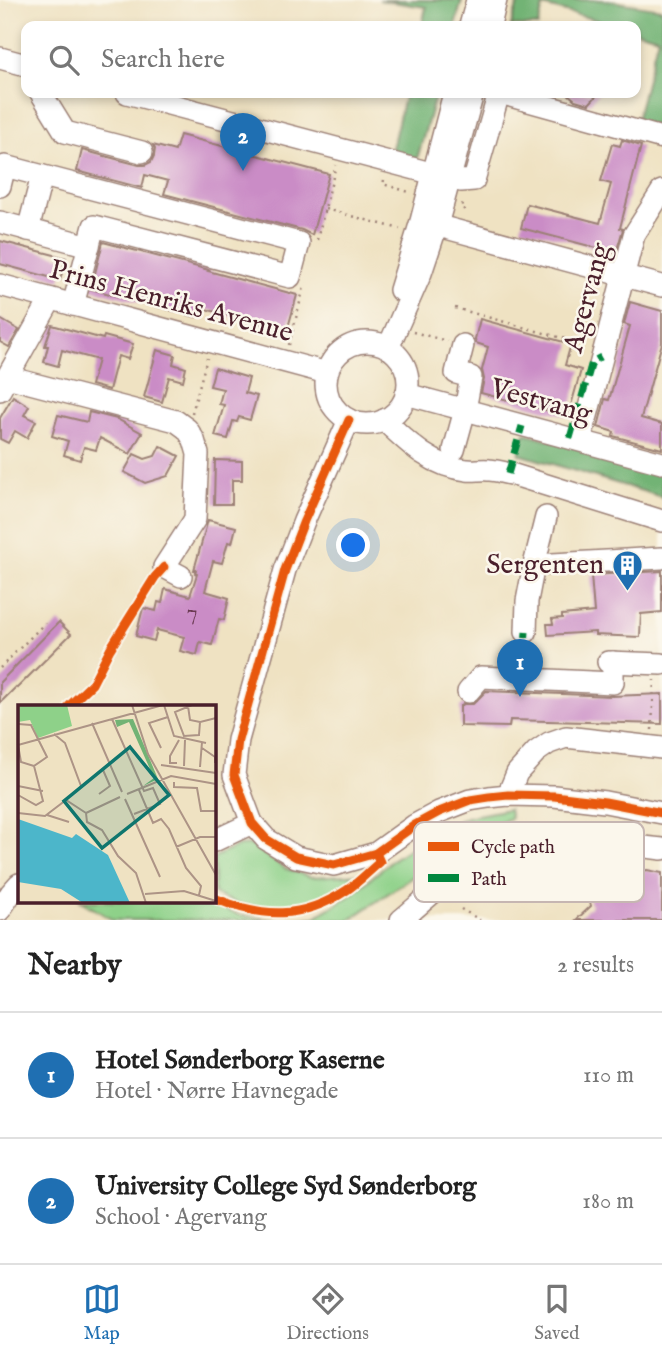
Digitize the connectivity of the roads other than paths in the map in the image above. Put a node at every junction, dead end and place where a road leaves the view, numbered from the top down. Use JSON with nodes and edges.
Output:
{"nodes":[{"id":1,"x":477,"y":0,"type":"edge"},
{"id":2,"x":496,"y":0,"type":"edge"},
{"id":3,"x":471,"y":21,"type":"edge"},
{"id":4,"x":491,"y":21,"type":"edge"},
{"id":5,"x":0,"y":58,"type":"edge"},
{"id":6,"x":21,"y":64,"type":"edge"},
{"id":7,"x":44,"y":98,"type":"edge"},
{"id":8,"x":147,"y":98,"type":"edge"},
{"id":9,"x":453,"y":98,"type":"edge"},
{"id":10,"x":471,"y":98,"type":"edge"},
{"id":11,"x":498,"y":98,"type":"edge"},
{"id":12,"x":517,"y":98,"type":"edge"},
{"id":13,"x":662,"y":138,"type":"edge"},
{"id":14,"x":142,"y":152,"type":"dead end"},
{"id":15,"x":42,"y":176,"type":"junction"},
{"id":16,"x":442,"y":177,"type":"junction"},
{"id":17,"x":0,"y":186,"type":"edge"},
{"id":18,"x":662,"y":191,"type":"edge"},
{"id":19,"x":0,"y":222,"type":"edge"},
{"id":20,"x":429,"y":223,"type":"junction"},
{"id":21,"x":28,"y":230,"type":"junction"},
{"id":22,"x":89,"y":246,"type":"junction"},
{"id":23,"x":622,"y":275,"type":"junction"},
{"id":24,"x":0,"y":285,"type":"edge"},
{"id":25,"x":662,"y":286,"type":"edge"},
{"id":26,"x":51,"y":299,"type":"junction"},
{"id":27,"x":73,"y":305,"type":"junction"},
{"id":28,"x":457,"y":344,"type":"road end"},
{"id":29,"x":382,"y":345,"type":"junction"},
{"id":30,"x":327,"y":373,"type":"junction"},
{"id":31,"x":4,"y":383,"type":"edge"},
{"id":32,"x":406,"y":394,"type":"junction"},
{"id":33,"x":465,"y":411,"type":"junction"},
{"id":34,"x":349,"y":420,"type":"junction"},
{"id":35,"x":384,"y":420,"type":"junction"},
{"id":36,"x":584,"y":426,"type":"dead end"},
{"id":37,"x":454,"y":450,"type":"dead end"},
{"id":38,"x":662,"y":463,"type":"edge"},
{"id":39,"x":545,"y":517,"type":"dead end"},
{"id":40,"x":662,"y":521,"type":"edge"},
{"id":41,"x":662,"y":558,"type":"edge"},
{"id":42,"x":534,"y":565,"type":"junction"},
{"id":43,"x":181,"y":576,"type":"dead end"},
{"id":44,"x":526,"y":632,"type":"dead end"},
{"id":45,"x":658,"y":664,"type":"edge"},
{"id":46,"x":468,"y":692,"type":"dead end"},
{"id":47,"x":662,"y":748,"type":"edge"},
{"id":48,"x":508,"y":795,"type":"junction"},
{"id":49,"x":662,"y":813,"type":"edge"},
{"id":50,"x":421,"y":822,"type":"edge"},
{"id":51,"x":252,"y":823,"type":"junction"},
{"id":52,"x":414,"y":826,"type":"edge"},
{"id":53,"x":215,"y":841,"type":"edge"},
{"id":54,"x":644,"y":847,"type":"edge"},
{"id":55,"x":662,"y":849,"type":"edge"},
{"id":56,"x":18,"y":885,"type":"edge"},
{"id":57,"x":422,"y":902,"type":"edge"},
{"id":58,"x":0,"y":910,"type":"edge"},
{"id":59,"x":401,"y":920,"type":"edge"}],
"edges":[{"from":1,"to":3,"type":"street"},
{"from":2,"to":4,"type":"street"},
{"from":5,"to":6,"type":"street"},
{"from":7,"to":14,"type":"street"},
{"from":8,"to":16,"type":"street"},
{"from":9,"to":16,"type":"street"},
{"from":10,"to":16,"type":"street"},
{"from":11,"to":16,"type":"street"},
{"from":12,"to":13,"type":"street"},
{"from":15,"to":17,"type":"street"},
{"from":15,"to":21,"type":"street"},
{"from":15,"to":22,"type":"street"},
{"from":16,"to":20,"type":"street"},
{"from":18,"to":23,"type":"street","name":"Agervang"},
{"from":19,"to":21,"type":"street"},
{"from":20,"to":23,"type":"street"},
{"from":20,"to":29,"type":"street"},
{"from":21,"to":22,"type":"street"},
{"from":22,"to":27,"type":"street"},
{"from":23,"to":25,"type":"street"},
{"from":23,"to":36,"type":"street","name":"Agervang"},
{"from":24,"to":26,"type":"street","name":"Prins Henriks Avenue"},
{"from":26,"to":27,"type":"street","name":"Prins Henriks Avenue"},
{"from":26,"to":31,"type":"street"},
{"from":27,"to":30,"type":"street","name":"Prins Henriks Avenue"},
{"from":28,"to":33,"type":"street"},
{"from":29,"to":30,"type":"street"},
{"from":29,"to":32,"type":"street"},
{"from":30,"to":34,"type":"street"},
{"from":31,"to":43,"type":"street"},
{"from":32,"to":33,"type":"street","name":"Vestvang"},
{"from":32,"to":35,"type":"street"},
{"from":33,"to":37,"type":"street"},
{"from":33,"to":38,"type":"street","name":"Vestvang"},
{"from":34,"to":35,"type":"street"},
{"from":34,"to":51,"type":"street"},
{"from":35,"to":40,"type":"street"},
{"from":39,"to":42,"type":"street"},
{"from":41,"to":42,"type":"street"},
{"from":42,"to":44,"type":"street"},
{"from":45,"to":46,"type":"street"},
{"from":47,"to":48,"type":"street"},
{"from":48,"to":49,"type":"street"},
{"from":48,"to":50,"type":"street"},
{"from":51,"to":52,"type":"street"},
{"from":51,"to":53,"type":"street"},
{"from":54,"to":55,"type":"street"},
{"from":56,"to":58,"type":"street"},
{"from":57,"to":59,"type":"street"}]}
